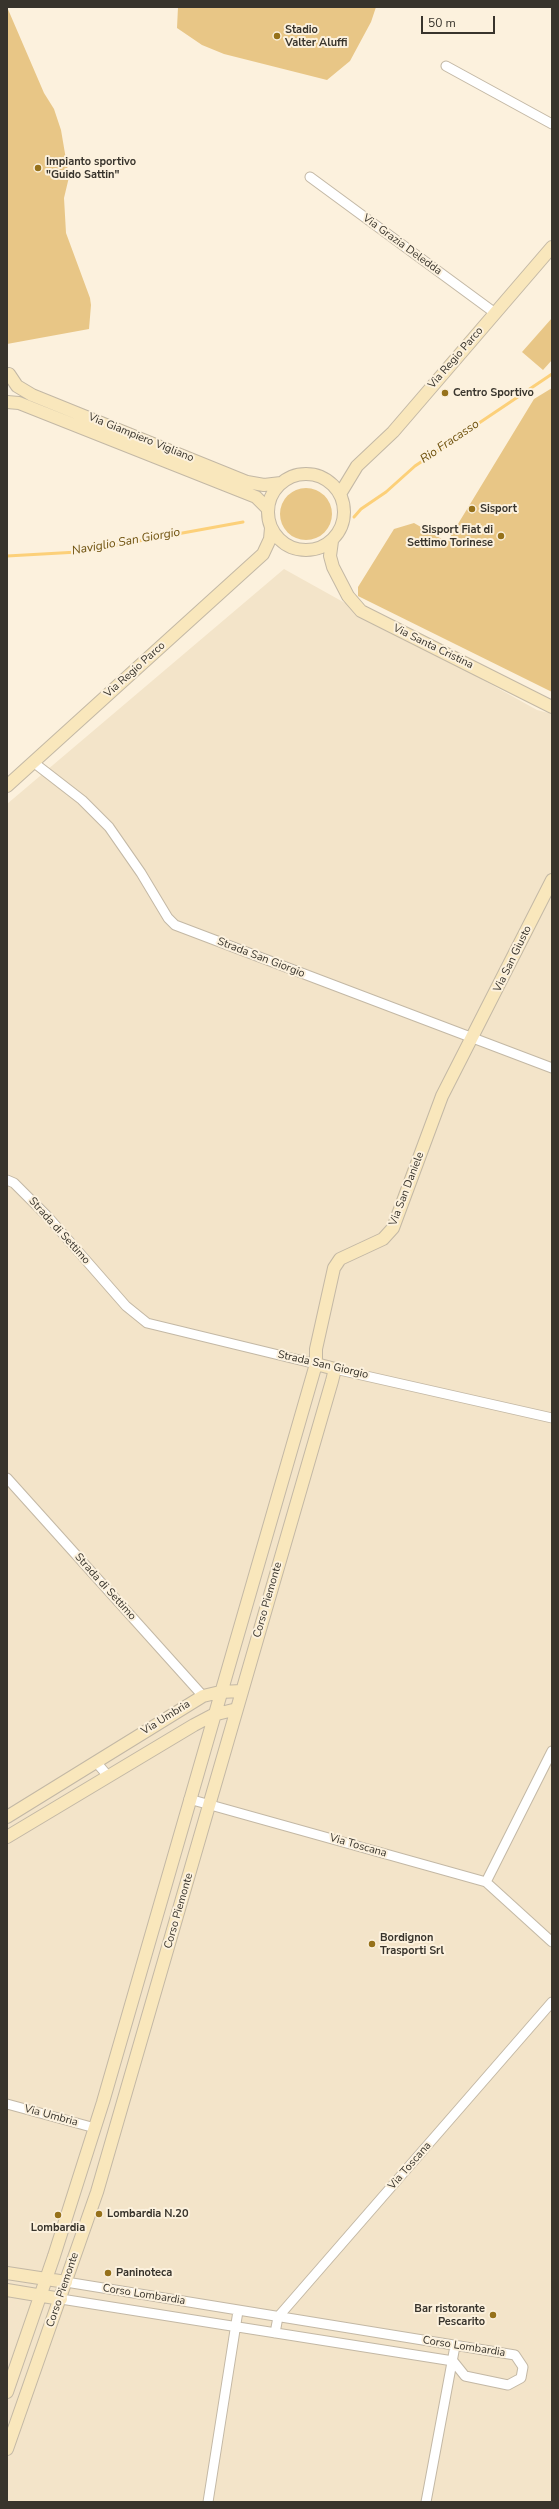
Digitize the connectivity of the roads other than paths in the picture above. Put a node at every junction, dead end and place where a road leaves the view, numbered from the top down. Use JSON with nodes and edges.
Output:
{"nodes":[{"id":1,"x":446,"y":66,"type":"dead end"},
{"id":2,"x":552,"y":124,"type":"edge"},
{"id":3,"x":310,"y":177,"type":"dead end"},
{"id":4,"x":552,"y":247,"type":"edge"},
{"id":5,"x":495,"y":313,"type":"junction"},
{"id":6,"x":8,"y":371,"type":"edge"},
{"id":7,"x":7,"y":389,"type":"edge"},
{"id":8,"x":7,"y":402,"type":"edge"},
{"id":9,"x":357,"y":466,"type":"junction"},
{"id":10,"x":327,"y":480,"type":"junction"},
{"id":11,"x":281,"y":483,"type":"junction"},
{"id":12,"x":340,"y":494,"type":"junction"},
{"id":13,"x":268,"y":509,"type":"junction"},
{"id":14,"x":271,"y":528,"type":"junction"},
{"id":15,"x":332,"y":541,"type":"junction"},
{"id":16,"x":288,"y":546,"type":"junction"},
{"id":17,"x":306,"y":550,"type":"junction"},
{"id":18,"x":263,"y":554,"type":"junction"},
{"id":19,"x":333,"y":566,"type":"junction"},
{"id":20,"x":552,"y":707,"type":"edge"},
{"id":21,"x":33,"y":762,"type":"junction"},
{"id":22,"x":7,"y":786,"type":"edge"},
{"id":23,"x":552,"y":880,"type":"edge"},
{"id":24,"x":472,"y":1038,"type":"junction"},
{"id":25,"x":552,"y":1068,"type":"edge"},
{"id":26,"x":7,"y":1180,"type":"edge"},
{"id":27,"x":108,"y":1286,"type":"joint"},
{"id":28,"x":316,"y":1364,"type":"junction"},
{"id":29,"x":335,"y":1369,"type":"junction"},
{"id":30,"x":552,"y":1418,"type":"edge"},
{"id":31,"x":286,"y":1468,"type":"junction"},
{"id":32,"x":305,"y":1473,"type":"junction"},
{"id":33,"x":7,"y":1478,"type":"edge"},
{"id":34,"x":242,"y":1691,"type":"junction"},
{"id":35,"x":220,"y":1692,"type":"junction"},
{"id":36,"x":203,"y":1696,"type":"junction"},
{"id":37,"x":236,"y":1709,"type":"junction"},
{"id":38,"x":213,"y":1715,"type":"junction"},
{"id":39,"x":552,"y":1751,"type":"edge"},
{"id":40,"x":96,"y":1762,"type":"junction"},
{"id":41,"x":108,"y":1776,"type":"junction"},
{"id":42,"x":190,"y":1799,"type":"junction"},
{"id":43,"x":209,"y":1805,"type":"junction"},
{"id":44,"x":7,"y":1817,"type":"edge"},
{"id":45,"x":7,"y":1837,"type":"edge"},
{"id":46,"x":486,"y":1882,"type":"junction"},
{"id":47,"x":552,"y":1942,"type":"edge"},
{"id":48,"x":552,"y":2002,"type":"edge"},
{"id":49,"x":120,"y":2038,"type":"junction"},
{"id":50,"x":141,"y":2042,"type":"junction"},
{"id":51,"x":102,"y":2102,"type":"junction"},
{"id":52,"x":7,"y":2104,"type":"edge"},
{"id":53,"x":122,"y":2107,"type":"junction"},
{"id":54,"x":95,"y":2128,"type":"junction"},
{"id":55,"x":7,"y":2273,"type":"edge"},
{"id":56,"x":46,"y":2280,"type":"junction"},
{"id":57,"x":66,"y":2282,"type":"junction"},
{"id":58,"x":7,"y":2290,"type":"edge"},
{"id":59,"x":40,"y":2295,"type":"junction"},
{"id":60,"x":61,"y":2299,"type":"junction"},
{"id":61,"x":238,"y":2311,"type":"junction"},
{"id":62,"x":278,"y":2317,"type":"junction"},
{"id":63,"x":236,"y":2327,"type":"junction"},
{"id":64,"x":275,"y":2333,"type":"junction"},
{"id":65,"x":455,"y":2346,"type":"junction"},
{"id":66,"x":453,"y":2361,"type":"junction"},
{"id":67,"x":7,"y":2392,"type":"edge"},
{"id":68,"x":7,"y":2449,"type":"edge"},
{"id":69,"x":208,"y":2502,"type":"edge"},
{"id":70,"x":426,"y":2502,"type":"edge"}],
"edges":[{"from":1,"to":2,"type":"street"},
{"from":3,"to":5,"type":"street","name":"Via Grazia Deledda"},
{"from":4,"to":5,"type":"street","name":"Via Regio Parco"},
{"from":5,"to":9,"type":"street","name":"Via Regio Parco"},
{"from":6,"to":7,"type":"street"},
{"from":6,"to":11,"type":"street","name":"Via Giampiero Vigliano"},
{"from":8,"to":13,"type":"street","name":"Via Giampiero Vigliano"},
{"from":9,"to":10,"type":"street","name":"Via Regio Parco"},
{"from":9,"to":12,"type":"street","name":"Via Regio Parco"},
{"from":10,"to":11,"type":"street"},
{"from":10,"to":12,"type":"street"},
{"from":11,"to":13,"type":"street"},
{"from":12,"to":15,"type":"street"},
{"from":13,"to":14,"type":"street"},
{"from":14,"to":16,"type":"street"},
{"from":14,"to":18,"type":"street","name":"Via Regio Parco"},
{"from":15,"to":17,"type":"street"},
{"from":15,"to":19,"type":"street","name":"Via Santa Cristina"},
{"from":16,"to":17,"type":"street"},
{"from":16,"to":18,"type":"street","name":"Via Regio Parco"},
{"from":17,"to":19,"type":"street"},
{"from":18,"to":21,"type":"street","name":"Via Regio Parco"},
{"from":19,"to":20,"type":"street","name":"Via Santa Cristina"},
{"from":21,"to":22,"type":"street","name":"Via Regio Parco"},
{"from":21,"to":24,"type":"street","name":"Strada San Giorgio"},
{"from":23,"to":24,"type":"street","name":"Via San Giusto"},
{"from":24,"to":25,"type":"street","name":"Strada San Giorgio"},
{"from":24,"to":28,"type":"street","name":"Via San Daniele"},
{"from":26,"to":27,"type":"street","name":"Strada di Settimo"},
{"from":27,"to":28,"type":"street","name":"Strada San Giorgio"},
{"from":28,"to":29,"type":"street","name":"Strada San Giorgio"},
{"from":28,"to":31,"type":"street","name":"Corso Piemonte"},
{"from":29,"to":30,"type":"street","name":"Strada San Giorgio"},
{"from":29,"to":32,"type":"street","name":"Corso Piemonte"},
{"from":31,"to":32,"type":"street"},
{"from":31,"to":35,"type":"street","name":"Corso Piemonte"},
{"from":32,"to":34,"type":"street","name":"Corso Piemonte"},
{"from":33,"to":36,"type":"street","name":"Strada di Settimo"},
{"from":34,"to":35,"type":"street","name":"Via Umbria"},
{"from":34,"to":37,"type":"street","name":"Corso Piemonte"},
{"from":35,"to":36,"type":"street","name":"Via Umbria"},
{"from":35,"to":38,"type":"street","name":"Corso Piemonte"},
{"from":36,"to":40,"type":"street","name":"Via Umbria"},
{"from":37,"to":38,"type":"street","name":"Via Umbria"},
{"from":37,"to":43,"type":"street","name":"Corso Piemonte"},
{"from":38,"to":41,"type":"street","name":"Via Umbria"},
{"from":38,"to":42,"type":"street","name":"Corso Piemonte"},
{"from":39,"to":46,"type":"street"},
{"from":40,"to":41,"type":"street"},
{"from":40,"to":44,"type":"street","name":"Via Umbria"},
{"from":41,"to":45,"type":"street","name":"Via Umbria"},
{"from":42,"to":43,"type":"street","name":"Via Toscana"},
{"from":42,"to":49,"type":"street","name":"Corso Piemonte"},
{"from":43,"to":46,"type":"street","name":"Via Toscana"},
{"from":43,"to":50,"type":"street","name":"Corso Piemonte"},
{"from":46,"to":47,"type":"street","name":"Via Toscana"},
{"from":48,"to":62,"type":"street","name":"Via Toscana"},
{"from":49,"to":50,"type":"street"},
{"from":49,"to":51,"type":"street","name":"Corso Piemonte"},
{"from":50,"to":53,"type":"street","name":"Corso Piemonte"},
{"from":51,"to":53,"type":"street"},
{"from":51,"to":54,"type":"street","name":"Corso Piemonte"},
{"from":52,"to":54,"type":"street","name":"Via Umbria"},
{"from":53,"to":57,"type":"street","name":"Corso Piemonte"},
{"from":54,"to":56,"type":"street","name":"Corso Piemonte"},
{"from":55,"to":56,"type":"street","name":"Corso Lombardia"},
{"from":56,"to":57,"type":"street","name":"Corso Lombardia"},
{"from":56,"to":59,"type":"street","name":"Corso Piemonte"},
{"from":57,"to":60,"type":"street","name":"Corso Piemonte"},
{"from":57,"to":61,"type":"street","name":"Corso Lombardia"},
{"from":58,"to":59,"type":"street","name":"Corso Lombardia"},
{"from":59,"to":60,"type":"street","name":"Corso Lombardia"},
{"from":59,"to":67,"type":"street","name":"Corso Piemonte"},
{"from":60,"to":63,"type":"street","name":"Corso Lombardia"},
{"from":60,"to":68,"type":"street","name":"Corso Piemonte"},
{"from":61,"to":62,"type":"street","name":"Corso Lombardia"},
{"from":61,"to":63,"type":"street"},
{"from":62,"to":64,"type":"street"},
{"from":62,"to":65,"type":"street","name":"Corso Lombardia"},
{"from":63,"to":64,"type":"street","name":"Corso Lombardia"},
{"from":63,"to":69,"type":"street"},
{"from":64,"to":66,"type":"street","name":"Corso Lombardia"},
{"from":65,"to":66,"type":"street"},
{"from":65,"to":66,"type":"street","name":"Corso Lombardia"},
{"from":66,"to":70,"type":"street"}]}
